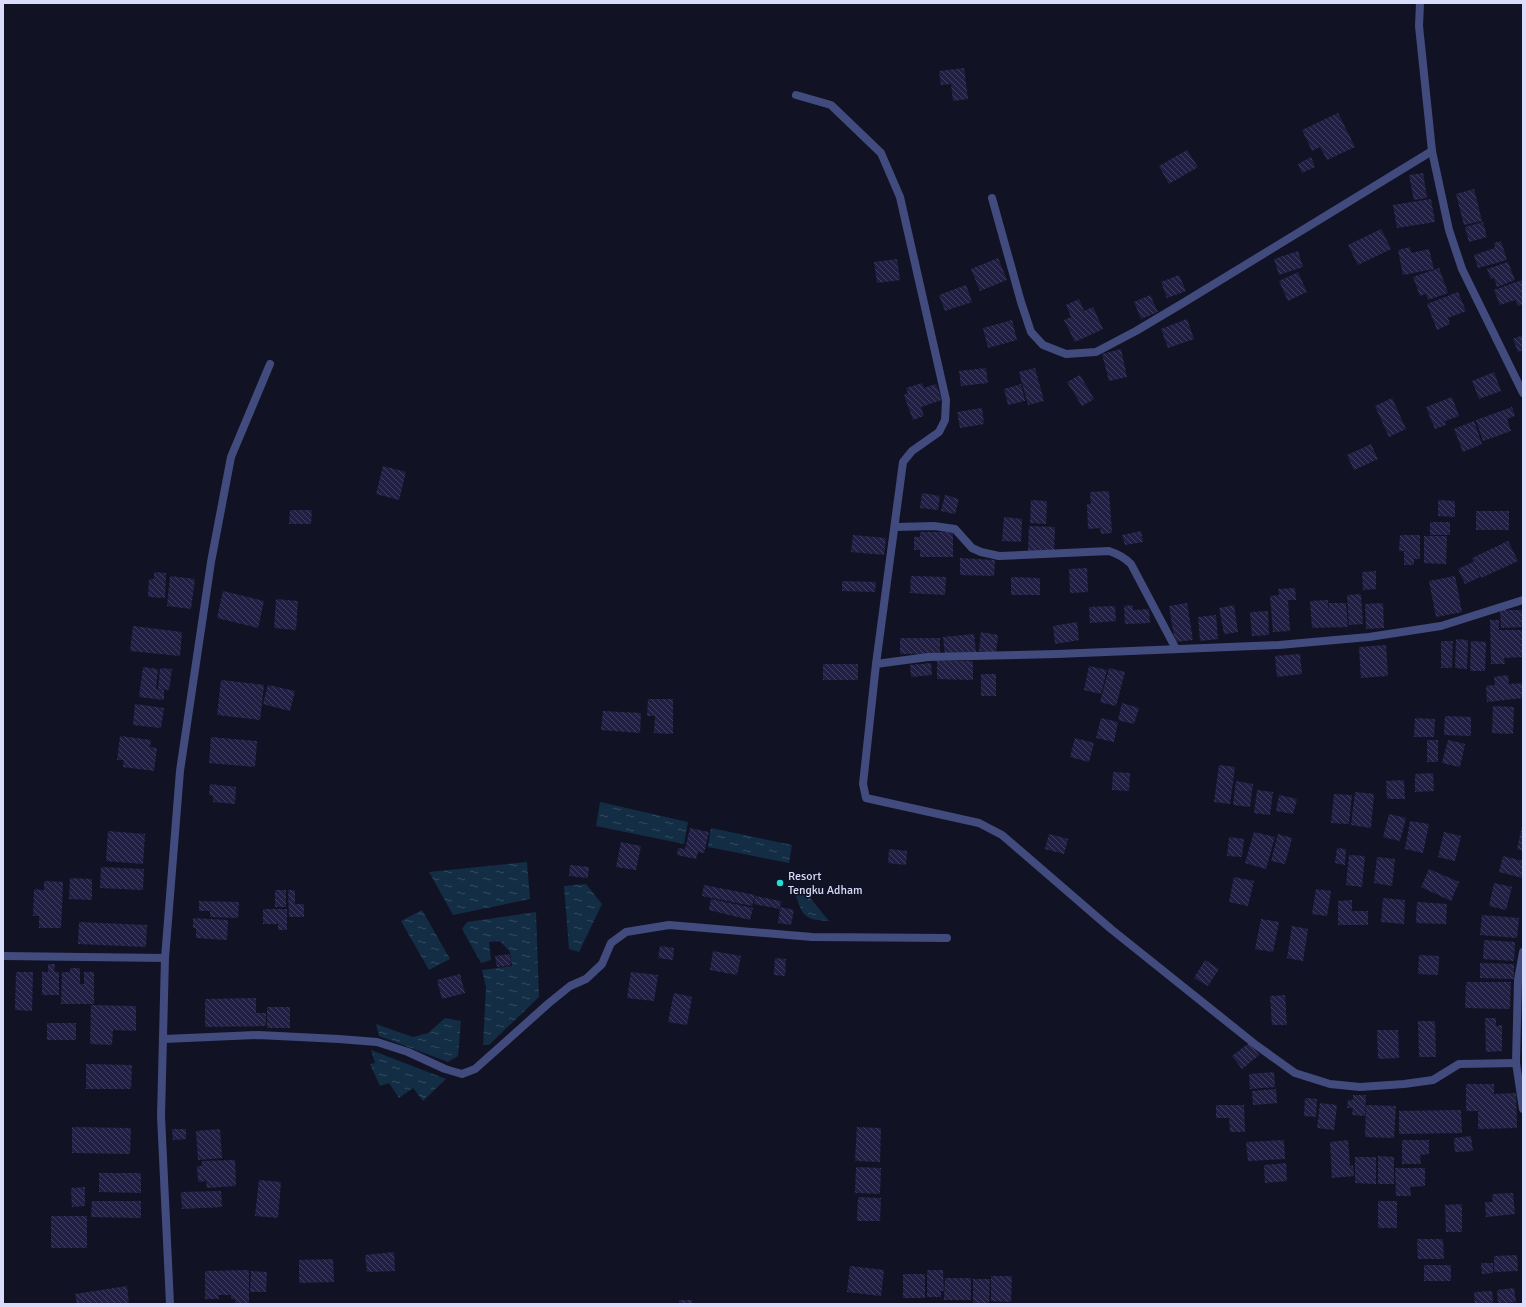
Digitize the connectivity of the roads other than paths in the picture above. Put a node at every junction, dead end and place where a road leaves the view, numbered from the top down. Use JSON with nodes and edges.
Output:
{"nodes":[{"id":1,"x":1420,"y":3,"type":"edge"},
{"id":2,"x":796,"y":95,"type":"dead end"},
{"id":3,"x":1432,"y":151,"type":"junction"},
{"id":4,"x":992,"y":198,"type":"dead end"},
{"id":5,"x":270,"y":364,"type":"dead end"},
{"id":6,"x":1523,"y":393,"type":"edge"},
{"id":7,"x":895,"y":527,"type":"junction"},
{"id":8,"x":1523,"y":600,"type":"edge"},
{"id":9,"x":1176,"y":649,"type":"junction"},
{"id":10,"x":876,"y":664,"type":"junction"},
{"id":11,"x":947,"y":938,"type":"dead end"},
{"id":12,"x":1523,"y":952,"type":"edge"},
{"id":13,"x":3,"y":956,"type":"edge"},
{"id":14,"x":165,"y":958,"type":"junction"},
{"id":15,"x":1521,"y":980,"type":"edge"},
{"id":16,"x":164,"y":1039,"type":"junction"},
{"id":17,"x":1516,"y":1063,"type":"junction"},
{"id":18,"x":1523,"y":1109,"type":"edge"},
{"id":19,"x":170,"y":1304,"type":"edge"}],
"edges":[{"from":1,"to":3,"type":"street"},
{"from":2,"to":7,"type":"street"},
{"from":3,"to":4,"type":"street"},
{"from":3,"to":6,"type":"street"},
{"from":5,"to":14,"type":"street"},
{"from":7,"to":9,"type":"street"},
{"from":7,"to":10,"type":"street"},
{"from":8,"to":9,"type":"street"},
{"from":9,"to":10,"type":"street"},
{"from":10,"to":17,"type":"street"},
{"from":11,"to":16,"type":"street"},
{"from":12,"to":15,"type":"street"},
{"from":13,"to":14,"type":"street"},
{"from":14,"to":16,"type":"street"},
{"from":15,"to":17,"type":"street"},
{"from":16,"to":19,"type":"street"},
{"from":17,"to":18,"type":"street"}]}
